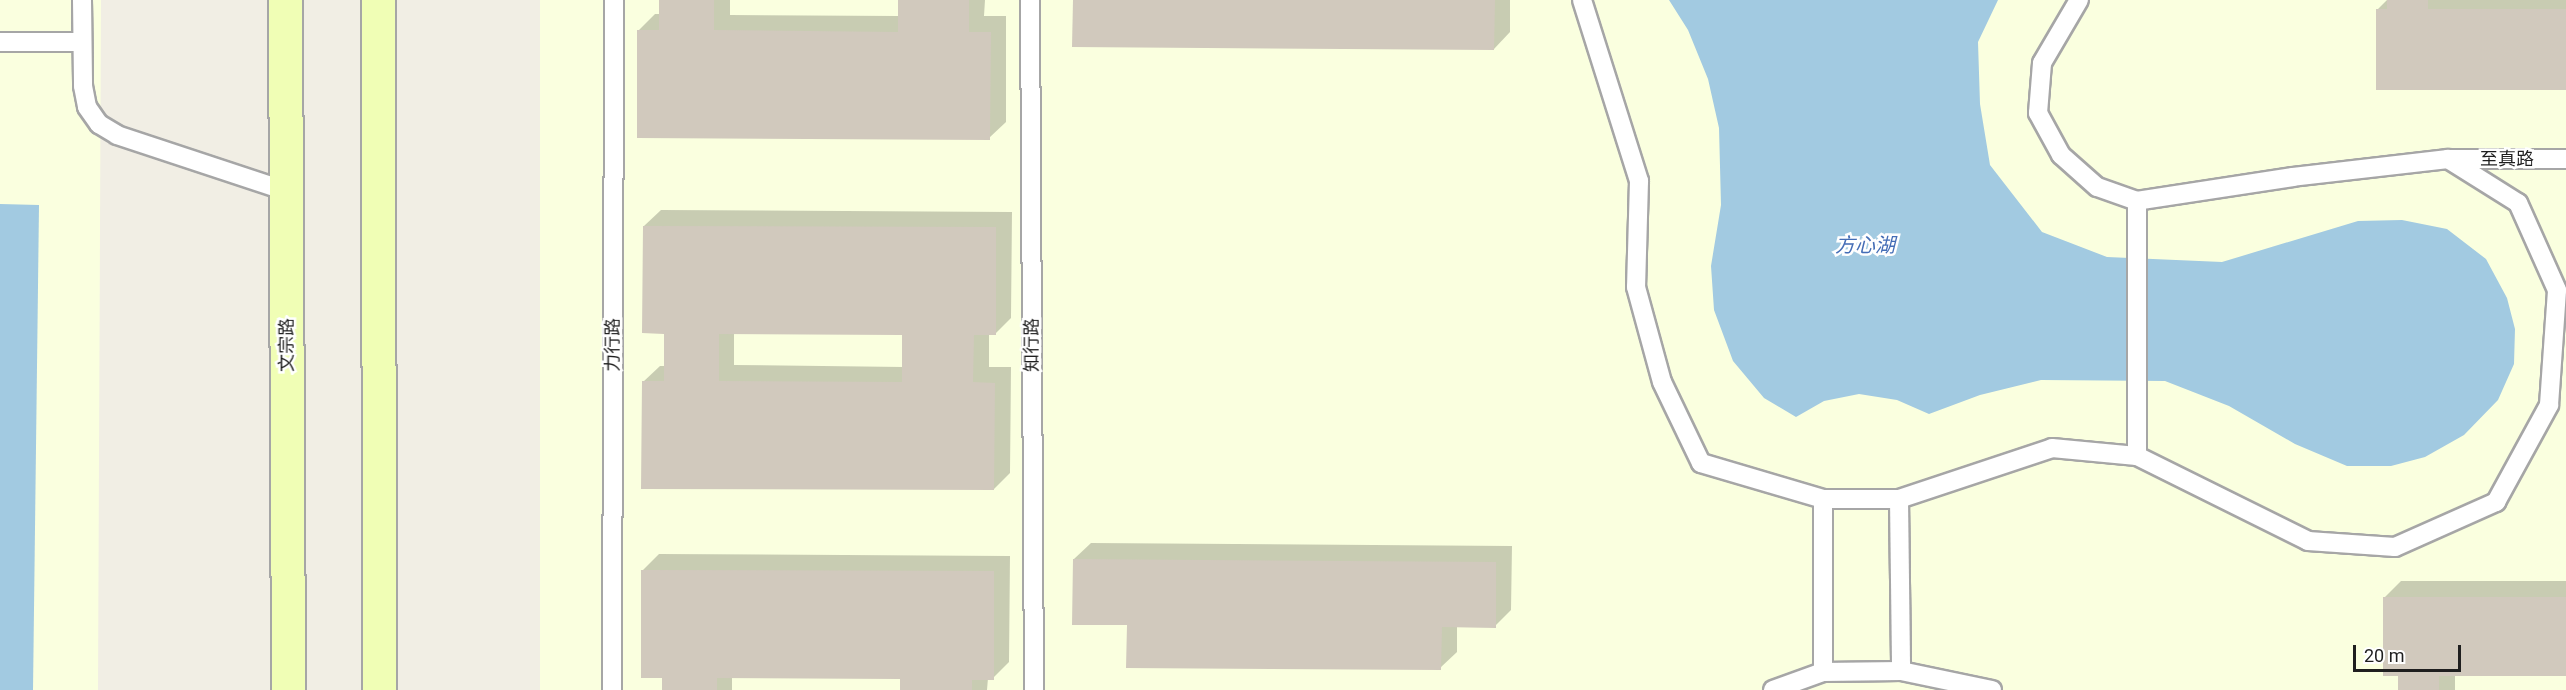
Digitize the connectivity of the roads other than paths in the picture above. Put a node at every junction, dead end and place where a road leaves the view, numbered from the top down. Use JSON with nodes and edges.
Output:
{"nodes":[{"id":1,"x":82,"y":0,"type":"edge"},
{"id":2,"x":285,"y":0,"type":"edge"},
{"id":3,"x":378,"y":0,"type":"edge"},
{"id":4,"x":614,"y":0,"type":"edge"},
{"id":5,"x":1030,"y":0,"type":"edge"},
{"id":6,"x":1582,"y":0,"type":"edge"},
{"id":7,"x":2079,"y":0,"type":"edge"},
{"id":8,"x":0,"y":42,"type":"edge"},
{"id":9,"x":82,"y":42,"type":"junction"},
{"id":10,"x":2448,"y":159,"type":"junction"},
{"id":11,"x":2566,"y":159,"type":"edge"},
{"id":12,"x":286,"y":191,"type":"junction"},
{"id":13,"x":2138,"y":201,"type":"junction"},
{"id":14,"x":2138,"y":456,"type":"junction"},
{"id":15,"x":1823,"y":499,"type":"junction"},
{"id":16,"x":1899,"y":499,"type":"junction"},
{"id":17,"x":1901,"y":670,"type":"junction"},
{"id":18,"x":1823,"y":672,"type":"junction"},
{"id":19,"x":288,"y":690,"type":"edge"},
{"id":20,"x":379,"y":690,"type":"edge"},
{"id":21,"x":612,"y":690,"type":"edge"},
{"id":22,"x":1034,"y":690,"type":"edge"},
{"id":23,"x":1773,"y":690,"type":"edge"},
{"id":24,"x":1992,"y":690,"type":"edge"}],
"edges":[{"from":1,"to":9,"type":"lane"},
{"from":2,"to":12,"type":"street","name":"文宗路"},
{"from":3,"to":20,"type":"street"},
{"from":4,"to":21,"type":"lane","name":"力行路"},
{"from":5,"to":22,"type":"lane","name":"知行路"},
{"from":6,"to":15,"type":"lane"},
{"from":7,"to":13,"type":"lane"},
{"from":8,"to":9,"type":"lane"},
{"from":9,"to":12,"type":"lane"},
{"from":10,"to":11,"type":"lane","name":"至真路"},
{"from":10,"to":13,"type":"lane","name":"至真路"},
{"from":10,"to":14,"type":"lane"},
{"from":12,"to":19,"type":"street","name":"文宗路"},
{"from":13,"to":14,"type":"lane"},
{"from":14,"to":16,"type":"lane"},
{"from":15,"to":16,"type":"lane"},
{"from":15,"to":18,"type":"lane"},
{"from":16,"to":17,"type":"lane"},
{"from":17,"to":18,"type":"lane"},
{"from":17,"to":24,"type":"lane"},
{"from":18,"to":23,"type":"lane"}]}
